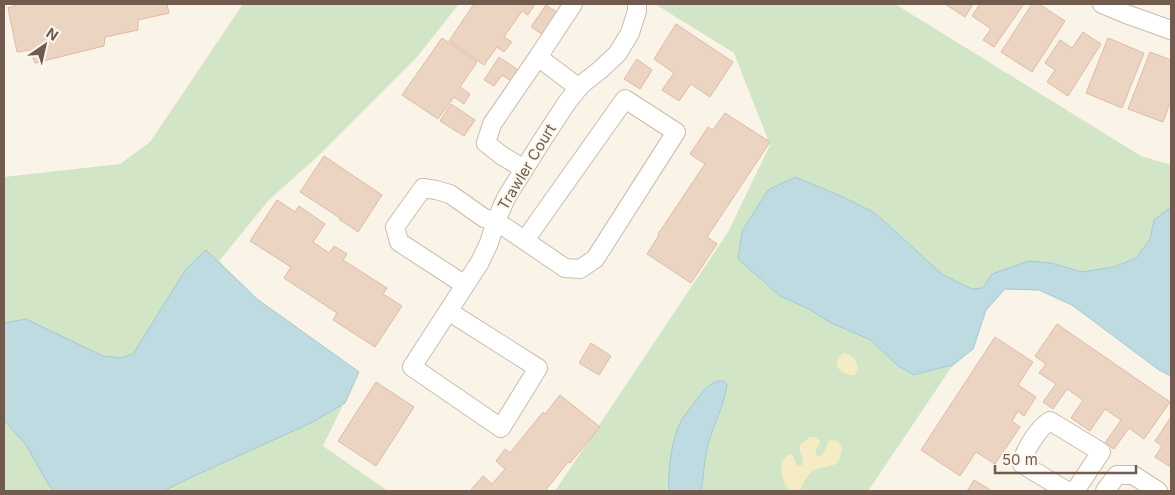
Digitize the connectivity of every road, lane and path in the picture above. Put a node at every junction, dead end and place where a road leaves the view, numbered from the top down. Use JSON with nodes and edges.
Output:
{"nodes":[{"id":1,"x":574,"y":4,"type":"edge"},
{"id":2,"x":637,"y":4,"type":"edge"},
{"id":3,"x":1102,"y":4,"type":"edge"},
{"id":4,"x":1171,"y":30,"type":"edge"},
{"id":5,"x":538,"y":57,"type":"junction"},
{"id":6,"x":579,"y":88,"type":"junction"},
{"id":7,"x":524,"y":170,"type":"junction"},
{"id":8,"x":496,"y":220,"type":"junction"},
{"id":9,"x":525,"y":240,"type":"junction"},
{"id":10,"x":465,"y":285,"type":"junction"},
{"id":11,"x":448,"y":311,"type":"junction"},
{"id":12,"x":1079,"y":489,"type":"edge"},
{"id":13,"x":1105,"y":491,"type":"edge"},
{"id":14,"x":1158,"y":491,"type":"edge"}],
"edges":[{"from":1,"to":5,"type":"street"},
{"from":2,"to":6,"type":"street","name":"Trawler Court"},
{"from":3,"to":4,"type":"street"},
{"from":5,"to":6,"type":"street"},
{"from":5,"to":7,"type":"street"},
{"from":6,"to":7,"type":"street","name":"Trawler Court"},
{"from":7,"to":8,"type":"street","name":"Trawler Court"},
{"from":8,"to":9,"type":"street"},
{"from":8,"to":10,"type":"street","name":"Trawler Court"},
{"from":8,"to":10,"type":"street"},
{"from":9,"to":9,"type":"street"},
{"from":10,"to":11,"type":"street","name":"Trawler Court"},
{"from":11,"to":11,"type":"street","name":"Trawler Court"},
{"from":12,"to":12,"type":"street"},
{"from":13,"to":14,"type":"street"}]}
